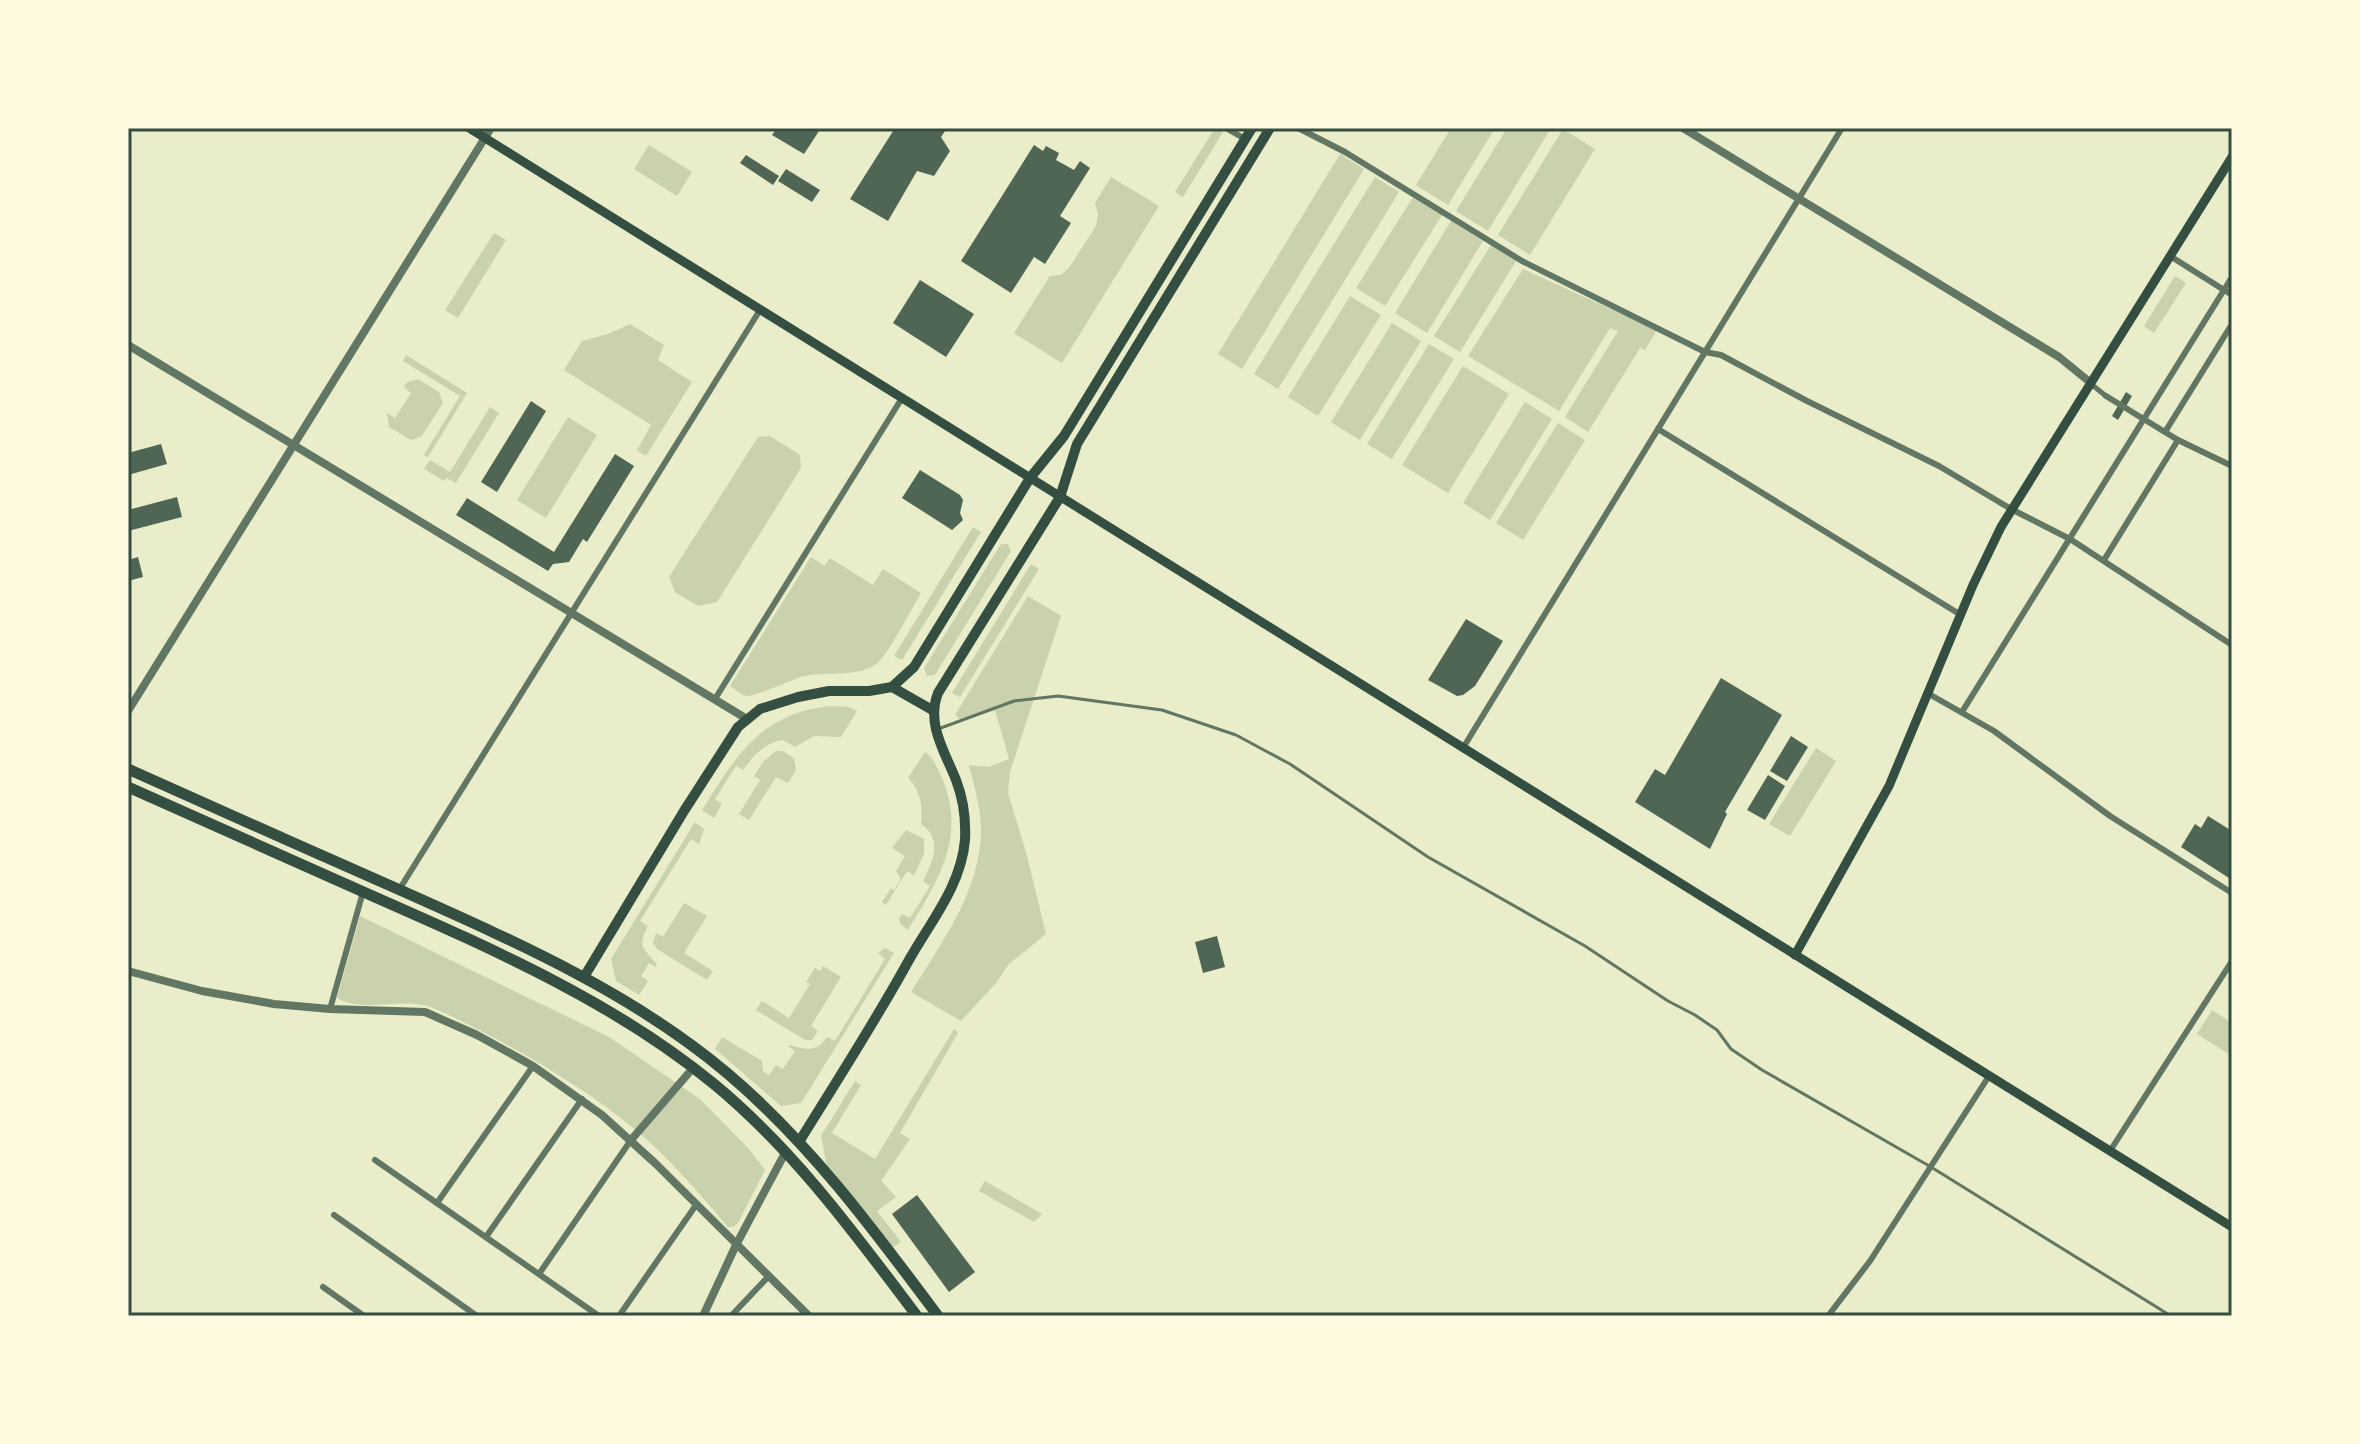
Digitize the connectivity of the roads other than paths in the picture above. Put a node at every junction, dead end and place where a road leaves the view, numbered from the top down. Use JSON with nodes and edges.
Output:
{"nodes":[{"id":1,"x":469,"y":128,"type":"edge"},
{"id":2,"x":491,"y":128,"type":"edge"},
{"id":3,"x":1226,"y":128,"type":"edge"},
{"id":4,"x":1252,"y":128,"type":"edge"},
{"id":5,"x":1270,"y":128,"type":"edge"},
{"id":6,"x":1298,"y":128,"type":"edge"},
{"id":7,"x":1683,"y":128,"type":"edge"},
{"id":8,"x":1842,"y":128,"type":"edge"},
{"id":9,"x":485,"y":138,"type":"junction"},
{"id":10,"x":1245,"y":139,"type":"junction"},
{"id":11,"x":2232,"y":157,"type":"edge"},
{"id":12,"x":1799,"y":198,"type":"junction"},
{"id":13,"x":2170,"y":256,"type":"junction"},
{"id":14,"x":2232,"y":277,"type":"edge"},
{"id":15,"x":2224,"y":290,"type":"junction"},
{"id":16,"x":2232,"y":295,"type":"edge"},
{"id":17,"x":760,"y":310,"type":"junction"},
{"id":18,"x":2232,"y":324,"type":"edge"},
{"id":19,"x":128,"y":345,"type":"edge"},
{"id":20,"x":1705,"y":352,"type":"junction"},
{"id":21,"x":2091,"y":383,"type":"junction"},
{"id":22,"x":2106,"y":396,"type":"joint"},
{"id":23,"x":902,"y":398,"type":"junction"},
{"id":24,"x":2144,"y":419,"type":"junction"},
{"id":25,"x":1658,"y":429,"type":"junction"},
{"id":26,"x":2165,"y":432,"type":"junction"},
{"id":27,"x":2178,"y":440,"type":"junction"},
{"id":28,"x":294,"y":445,"type":"junction"},
{"id":29,"x":2232,"y":466,"type":"edge"},
{"id":30,"x":1030,"y":478,"type":"junction"},
{"id":31,"x":1060,"y":497,"type":"junction"},
{"id":32,"x":2011,"y":509,"type":"junction"},
{"id":33,"x":2070,"y":539,"type":"junction"},
{"id":34,"x":2104,"y":560,"type":"junction"},
{"id":35,"x":572,"y":613,"type":"junction"},
{"id":36,"x":1961,"y":615,"type":"junction"},
{"id":37,"x":2232,"y":645,"type":"edge"},
{"id":38,"x":892,"y":687,"type":"junction"},
{"id":39,"x":1929,"y":694,"type":"junction"},
{"id":40,"x":715,"y":699,"type":"junction"},
{"id":41,"x":128,"y":711,"type":"edge"},
{"id":42,"x":934,"y":711,"type":"junction"},
{"id":43,"x":1962,"y":712,"type":"junction"},
{"id":44,"x":747,"y":719,"type":"junction"},
{"id":45,"x":936,"y":729,"type":"junction"},
{"id":46,"x":1463,"y":748,"type":"junction"},
{"id":47,"x":128,"y":769,"type":"edge"},
{"id":48,"x":128,"y":787,"type":"edge"},
{"id":49,"x":399,"y":890,"type":"junction"},
{"id":50,"x":363,"y":892,"type":"junction"},
{"id":51,"x":2232,"y":893,"type":"edge"},
{"id":52,"x":391,"y":904,"type":"junction"},
{"id":53,"x":1795,"y":955,"type":"junction"},
{"id":54,"x":2232,"y":961,"type":"edge"},
{"id":55,"x":128,"y":971,"type":"edge"},
{"id":56,"x":584,"y":977,"type":"junction"},
{"id":57,"x":330,"y":1009,"type":"junction"},
{"id":58,"x":533,"y":1066,"type":"junction"},
{"id":59,"x":693,"y":1068,"type":"junction"},
{"id":60,"x":1989,"y":1076,"type":"junction"},
{"id":61,"x":582,"y":1099,"type":"junction"},
{"id":62,"x":631,"y":1140,"type":"junction"},
{"id":63,"x":799,"y":1142,"type":"junction"},
{"id":64,"x":2110,"y":1151,"type":"junction"},
{"id":65,"x":785,"y":1153,"type":"junction"},
{"id":66,"x":375,"y":1160,"type":"dead end"},
{"id":67,"x":1931,"y":1167,"type":"junction"},
{"id":68,"x":437,"y":1203,"type":"junction"},
{"id":69,"x":696,"y":1205,"type":"junction"},
{"id":70,"x":334,"y":1215,"type":"dead end"},
{"id":71,"x":2232,"y":1227,"type":"edge"},
{"id":72,"x":486,"y":1237,"type":"junction"},
{"id":73,"x":736,"y":1245,"type":"junction"},
{"id":74,"x":539,"y":1274,"type":"junction"},
{"id":75,"x":768,"y":1277,"type":"junction"},
{"id":76,"x":323,"y":1287,"type":"dead end"},
{"id":77,"x":364,"y":1316,"type":"edge"},
{"id":78,"x":477,"y":1316,"type":"edge"},
{"id":79,"x":599,"y":1316,"type":"edge"},
{"id":80,"x":619,"y":1316,"type":"edge"},
{"id":81,"x":703,"y":1316,"type":"edge"},
{"id":82,"x":731,"y":1316,"type":"edge"},
{"id":83,"x":809,"y":1316,"type":"edge"},
{"id":84,"x":917,"y":1316,"type":"edge"},
{"id":85,"x":938,"y":1316,"type":"edge"},
{"id":86,"x":1828,"y":1316,"type":"edge"},
{"id":87,"x":2171,"y":1316,"type":"edge"}],
"edges":[{"from":1,"to":9,"type":"main road"},
{"from":2,"to":9,"type":"street"},
{"from":3,"to":10,"type":"street"},
{"from":4,"to":10,"type":"main road"},
{"from":5,"to":31,"type":"main road"},
{"from":6,"to":20,"type":"street"},
{"from":7,"to":12,"type":"street"},
{"from":8,"to":12,"type":"street"},
{"from":9,"to":17,"type":"main road"},
{"from":9,"to":28,"type":"street"},
{"from":10,"to":30,"type":"main road"},
{"from":11,"to":13,"type":"main road"},
{"from":12,"to":20,"type":"street"},
{"from":12,"to":21,"type":"street"},
{"from":13,"to":15,"type":"street"},
{"from":13,"to":21,"type":"main road"},
{"from":14,"to":15,"type":"street"},
{"from":15,"to":16,"type":"street"},
{"from":15,"to":24,"type":"street"},
{"from":17,"to":23,"type":"main road"},
{"from":17,"to":35,"type":"street"},
{"from":18,"to":26,"type":"street"},
{"from":19,"to":28,"type":"street"},
{"from":20,"to":25,"type":"street"},
{"from":20,"to":32,"type":"street"},
{"from":21,"to":22,"type":"street"},
{"from":21,"to":32,"type":"main road"},
{"from":22,"to":24,"type":"street"},
{"from":23,"to":30,"type":"main road"},
{"from":23,"to":40,"type":"street"},
{"from":24,"to":26,"type":"street"},
{"from":24,"to":33,"type":"street"},
{"from":25,"to":36,"type":"street"},
{"from":25,"to":46,"type":"street"},
{"from":26,"to":27,"type":"street"},
{"from":27,"to":29,"type":"street"},
{"from":27,"to":34,"type":"street"},
{"from":28,"to":35,"type":"street"},
{"from":28,"to":41,"type":"street"},
{"from":30,"to":31,"type":"main road"},
{"from":30,"to":38,"type":"main road"},
{"from":31,"to":42,"type":"main road"},
{"from":31,"to":46,"type":"main road"},
{"from":32,"to":33,"type":"street"},
{"from":32,"to":36,"type":"main road"},
{"from":33,"to":34,"type":"street"},
{"from":33,"to":43,"type":"street"},
{"from":34,"to":37,"type":"street"},
{"from":35,"to":40,"type":"street"},
{"from":35,"to":49,"type":"street"},
{"from":36,"to":39,"type":"main road"},
{"from":38,"to":42,"type":"main road"},
{"from":38,"to":44,"type":"main road"},
{"from":39,"to":43,"type":"street"},
{"from":39,"to":53,"type":"main road"},
{"from":40,"to":44,"type":"street"},
{"from":42,"to":45,"type":"main road"},
{"from":43,"to":51,"type":"street"},
{"from":44,"to":56,"type":"main road"},
{"from":45,"to":63,"type":"main road"},
{"from":45,"to":67,"type":"lane"},
{"from":46,"to":53,"type":"main road"},
{"from":47,"to":49,"type":"highway"},
{"from":48,"to":50,"type":"highway"},
{"from":49,"to":52,"type":"highway"},
{"from":49,"to":56,"type":"highway"},
{"from":50,"to":52,"type":"highway"},
{"from":50,"to":57,"type":"street"},
{"from":52,"to":59,"type":"highway"},
{"from":53,"to":60,"type":"main road"},
{"from":54,"to":64,"type":"street"},
{"from":55,"to":57,"type":"street"},
{"from":56,"to":63,"type":"highway"},
{"from":57,"to":58,"type":"street"},
{"from":58,"to":61,"type":"street"},
{"from":58,"to":68,"type":"street"},
{"from":59,"to":62,"type":"street"},
{"from":59,"to":65,"type":"highway"},
{"from":60,"to":64,"type":"main road"},
{"from":60,"to":67,"type":"street"},
{"from":61,"to":62,"type":"street"},
{"from":61,"to":72,"type":"street"},
{"from":62,"to":69,"type":"street"},
{"from":62,"to":74,"type":"street"},
{"from":63,"to":65,"type":"highway"},
{"from":63,"to":85,"type":"highway"},
{"from":64,"to":71,"type":"main road"},
{"from":65,"to":73,"type":"street"},
{"from":65,"to":84,"type":"highway"},
{"from":66,"to":68,"type":"street"},
{"from":67,"to":86,"type":"street"},
{"from":67,"to":87,"type":"lane"},
{"from":68,"to":72,"type":"street"},
{"from":69,"to":73,"type":"street"},
{"from":69,"to":80,"type":"street"},
{"from":70,"to":78,"type":"street"},
{"from":72,"to":74,"type":"street"},
{"from":73,"to":75,"type":"street"},
{"from":73,"to":81,"type":"street"},
{"from":74,"to":79,"type":"street"},
{"from":75,"to":82,"type":"street"},
{"from":75,"to":83,"type":"street"},
{"from":76,"to":77,"type":"street"}]}
